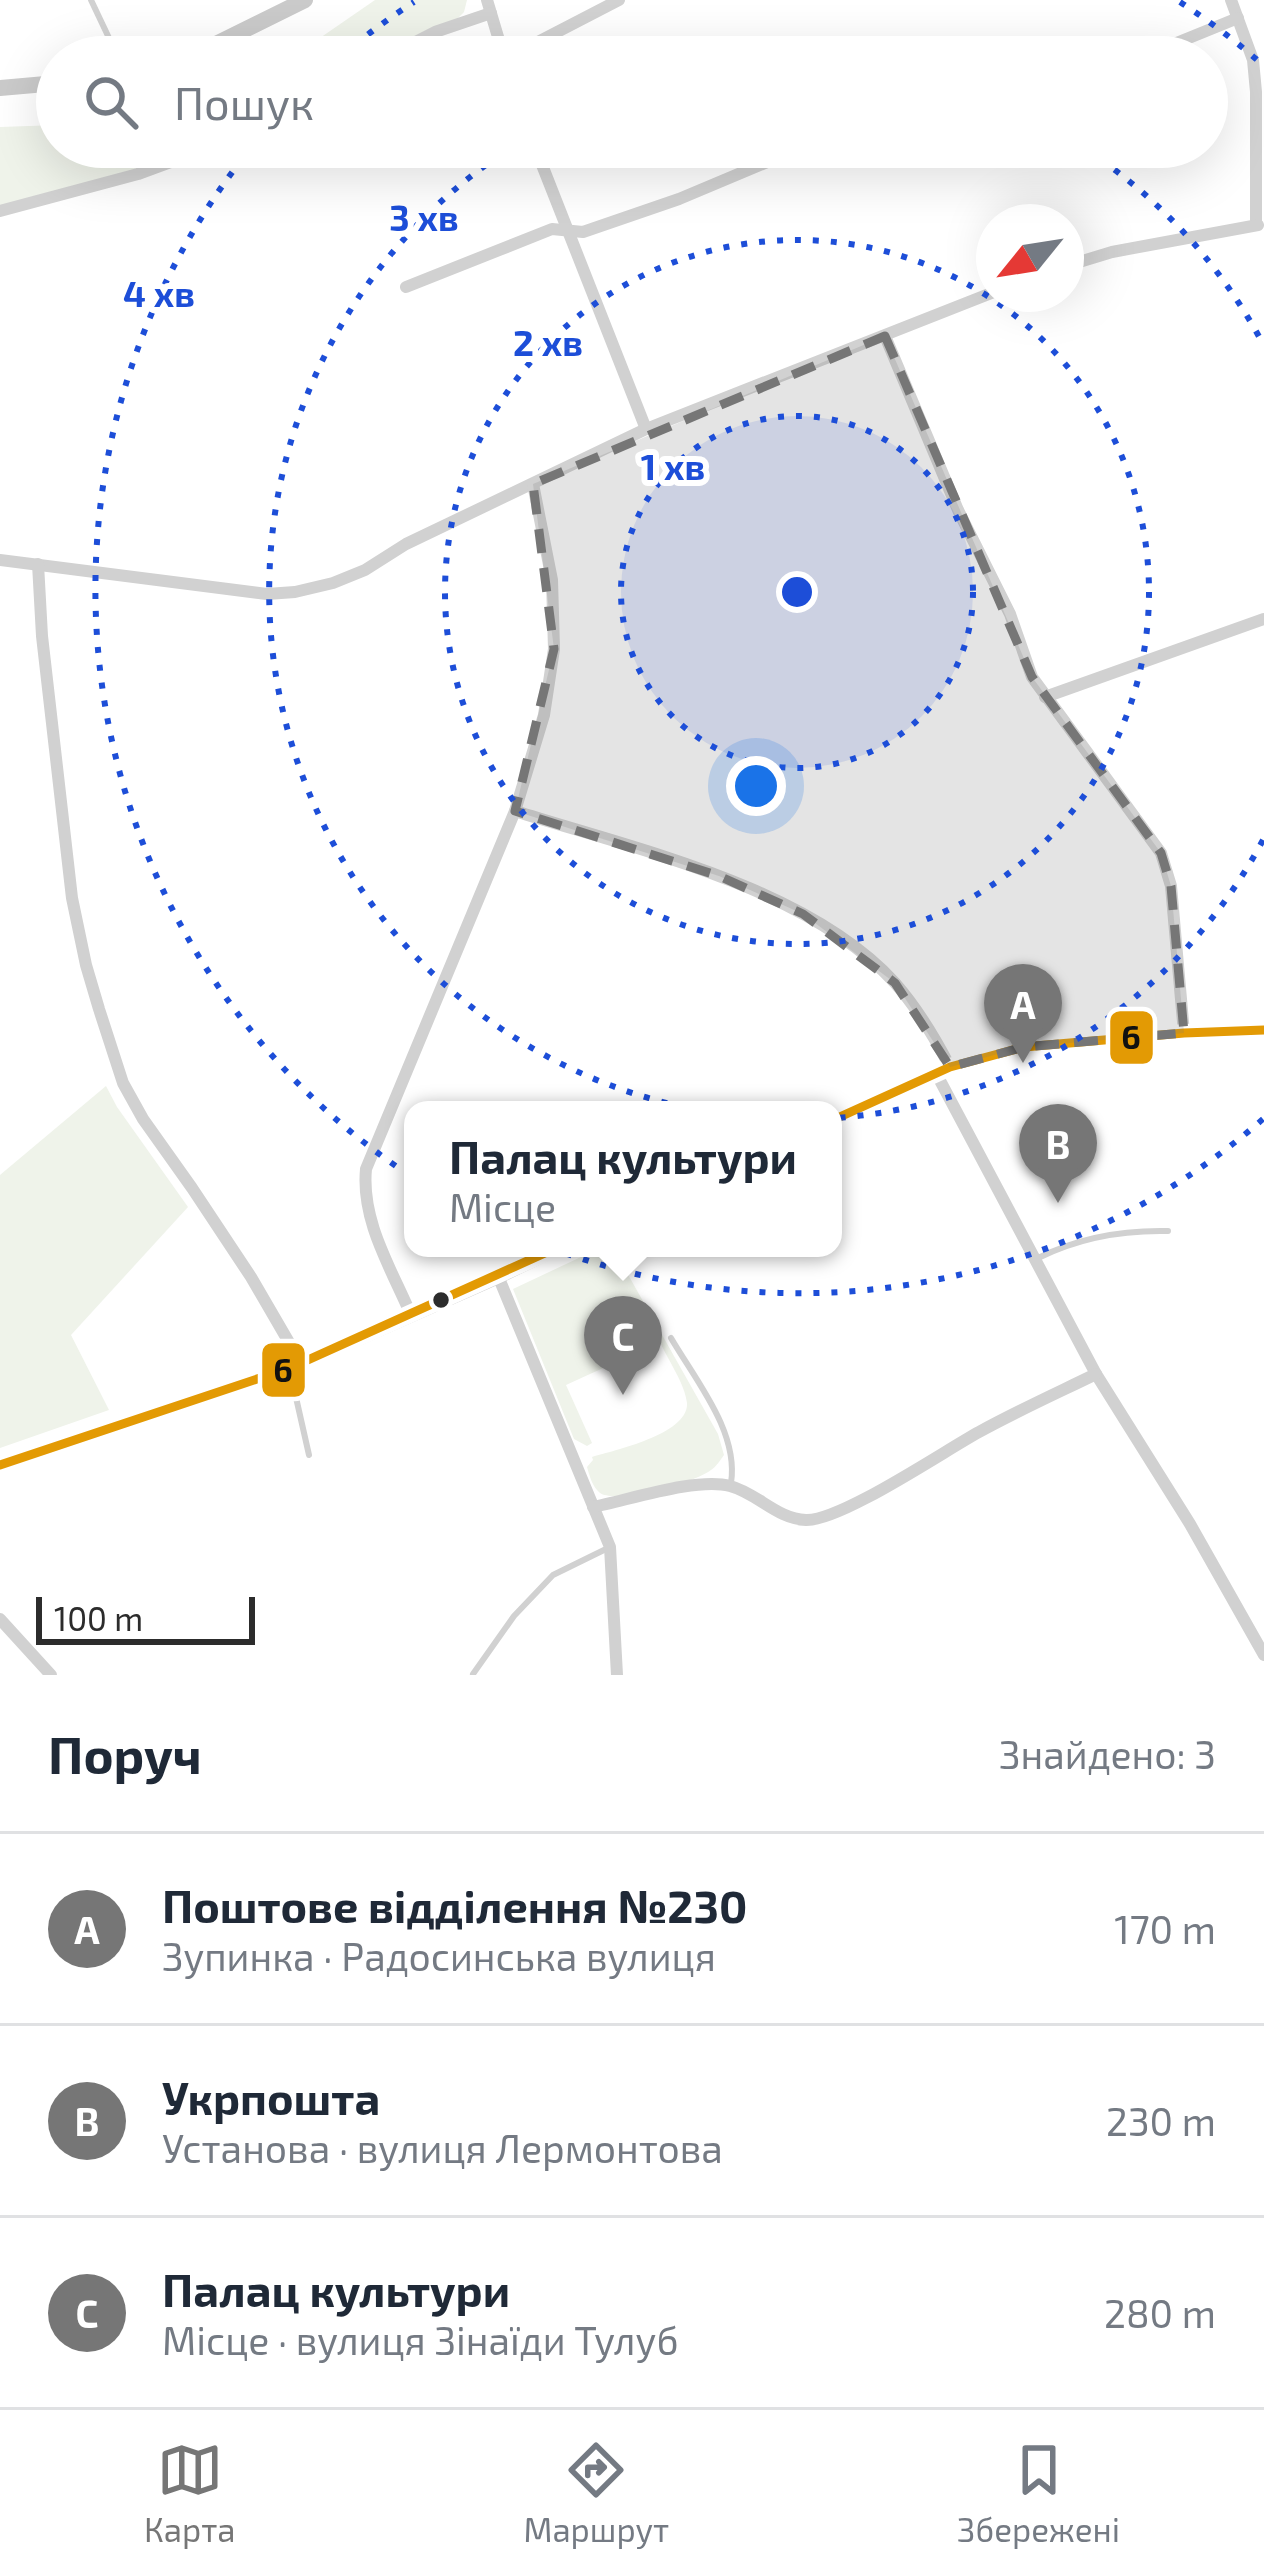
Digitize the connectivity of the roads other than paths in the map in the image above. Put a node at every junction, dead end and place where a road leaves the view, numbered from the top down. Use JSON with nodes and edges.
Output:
{"nodes":[{"id":1,"x":304,"y":0,"type":"edge"},
{"id":2,"x":619,"y":0,"type":"edge"},
{"id":3,"x":1231,"y":0,"type":"edge"},
{"id":4,"x":95,"y":1,"type":"edge"},
{"id":5,"x":489,"y":7,"type":"edge"},
{"id":6,"x":1238,"y":18,"type":"junction"},
{"id":7,"x":109,"y":36,"type":"edge"},
{"id":8,"x":232,"y":36,"type":"edge"},
{"id":9,"x":427,"y":36,"type":"edge"},
{"id":10,"x":499,"y":36,"type":"edge"},
{"id":11,"x":548,"y":36,"type":"edge"},
{"id":12,"x":1194,"y":36,"type":"edge"},
{"id":13,"x":36,"y":84,"type":"edge"},
{"id":14,"x":0,"y":88,"type":"edge"},
{"id":15,"x":156,"y":168,"type":"edge"},
{"id":16,"x":544,"y":168,"type":"edge"},
{"id":17,"x":753,"y":168,"type":"edge"},
{"id":18,"x":0,"y":212,"type":"edge"},
{"id":19,"x":1260,"y":224,"type":"edge"},
{"id":20,"x":568,"y":231,"type":"junction"},
{"id":21,"x":1084,"y":261,"type":"edge"},
{"id":22,"x":406,"y":287,"type":"dead end"},
{"id":23,"x":976,"y":299,"type":"edge"},
{"id":24,"x":885,"y":336,"type":"junction"},
{"id":25,"x":646,"y":429,"type":"junction"},
{"id":26,"x":533,"y":484,"type":"junction"},
{"id":27,"x":0,"y":560,"type":"edge"},
{"id":28,"x":38,"y":564,"type":"junction"},
{"id":29,"x":1264,"y":619,"type":"edge"},
{"id":30,"x":1045,"y":698,"type":"junction"},
{"id":31,"x":514,"y":812,"type":"junction"},
{"id":32,"x":1264,"y":1030,"type":"edge"},
{"id":33,"x":1184,"y":1033,"type":"junction"},
{"id":34,"x":943,"y":1070,"type":"junction"},
{"id":35,"x":842,"y":1116,"type":"edge"},
{"id":36,"x":1168,"y":1231,"type":"dead end"},
{"id":37,"x":537,"y":1257,"type":"edge"},
{"id":38,"x":1035,"y":1260,"type":"junction"},
{"id":39,"x":498,"y":1276,"type":"junction"},
{"id":40,"x":411,"y":1315,"type":"junction"},
{"id":41,"x":671,"y":1338,"type":"dead end"},
{"id":42,"x":295,"y":1366,"type":"junction"},
{"id":43,"x":1096,"y":1374,"type":"junction"},
{"id":44,"x":309,"y":1455,"type":"dead end"},
{"id":45,"x":0,"y":1465,"type":"edge"},
{"id":46,"x":730,"y":1486,"type":"junction"},
{"id":47,"x":593,"y":1507,"type":"junction"},
{"id":48,"x":610,"y":1547,"type":"junction"},
{"id":49,"x":0,"y":1619,"type":"edge"},
{"id":50,"x":1264,"y":1655,"type":"edge"},
{"id":51,"x":473,"y":1674,"type":"edge"},
{"id":52,"x":51,"y":1675,"type":"edge"},
{"id":53,"x":617,"y":1675,"type":"edge"}],
"edges":[{"from":1,"to":8,"type":"street"},
{"from":2,"to":11,"type":"street"},
{"from":3,"to":6,"type":"street"},
{"from":4,"to":7,"type":"lane"},
{"from":5,"to":9,"type":"street"},
{"from":5,"to":10,"type":"street"},
{"from":6,"to":12,"type":"street"},
{"from":6,"to":19,"type":"street"},
{"from":13,"to":14,"type":"street"},
{"from":15,"to":18,"type":"street"},
{"from":16,"to":20,"type":"street"},
{"from":17,"to":20,"type":"street"},
{"from":19,"to":21,"type":"street"},
{"from":20,"to":22,"type":"street"},
{"from":20,"to":25,"type":"street"},
{"from":23,"to":24,"type":"street"},
{"from":24,"to":25,"type":"street"},
{"from":24,"to":30,"type":"street"},
{"from":25,"to":26,"type":"street"},
{"from":26,"to":28,"type":"street"},
{"from":26,"to":31,"type":"street"},
{"from":27,"to":28,"type":"street"},
{"from":28,"to":42,"type":"street"},
{"from":29,"to":30,"type":"street"},
{"from":30,"to":33,"type":"street"},
{"from":31,"to":34,"type":"street"},
{"from":31,"to":40,"type":"street"},
{"from":32,"to":33,"type":"street"},
{"from":33,"to":34,"type":"street"},
{"from":34,"to":35,"type":"street"},
{"from":34,"to":38,"type":"street"},
{"from":36,"to":38,"type":"lane"},
{"from":37,"to":39,"type":"street"},
{"from":38,"to":43,"type":"street"},
{"from":39,"to":40,"type":"street"},
{"from":39,"to":47,"type":"street"},
{"from":40,"to":42,"type":"street"},
{"from":41,"to":46,"type":"lane"},
{"from":42,"to":44,"type":"lane"},
{"from":42,"to":45,"type":"street"},
{"from":43,"to":46,"type":"street"},
{"from":43,"to":50,"type":"street"},
{"from":46,"to":47,"type":"street"},
{"from":47,"to":48,"type":"street"},
{"from":48,"to":51,"type":"lane"},
{"from":48,"to":53,"type":"street"},
{"from":49,"to":52,"type":"street"}]}
